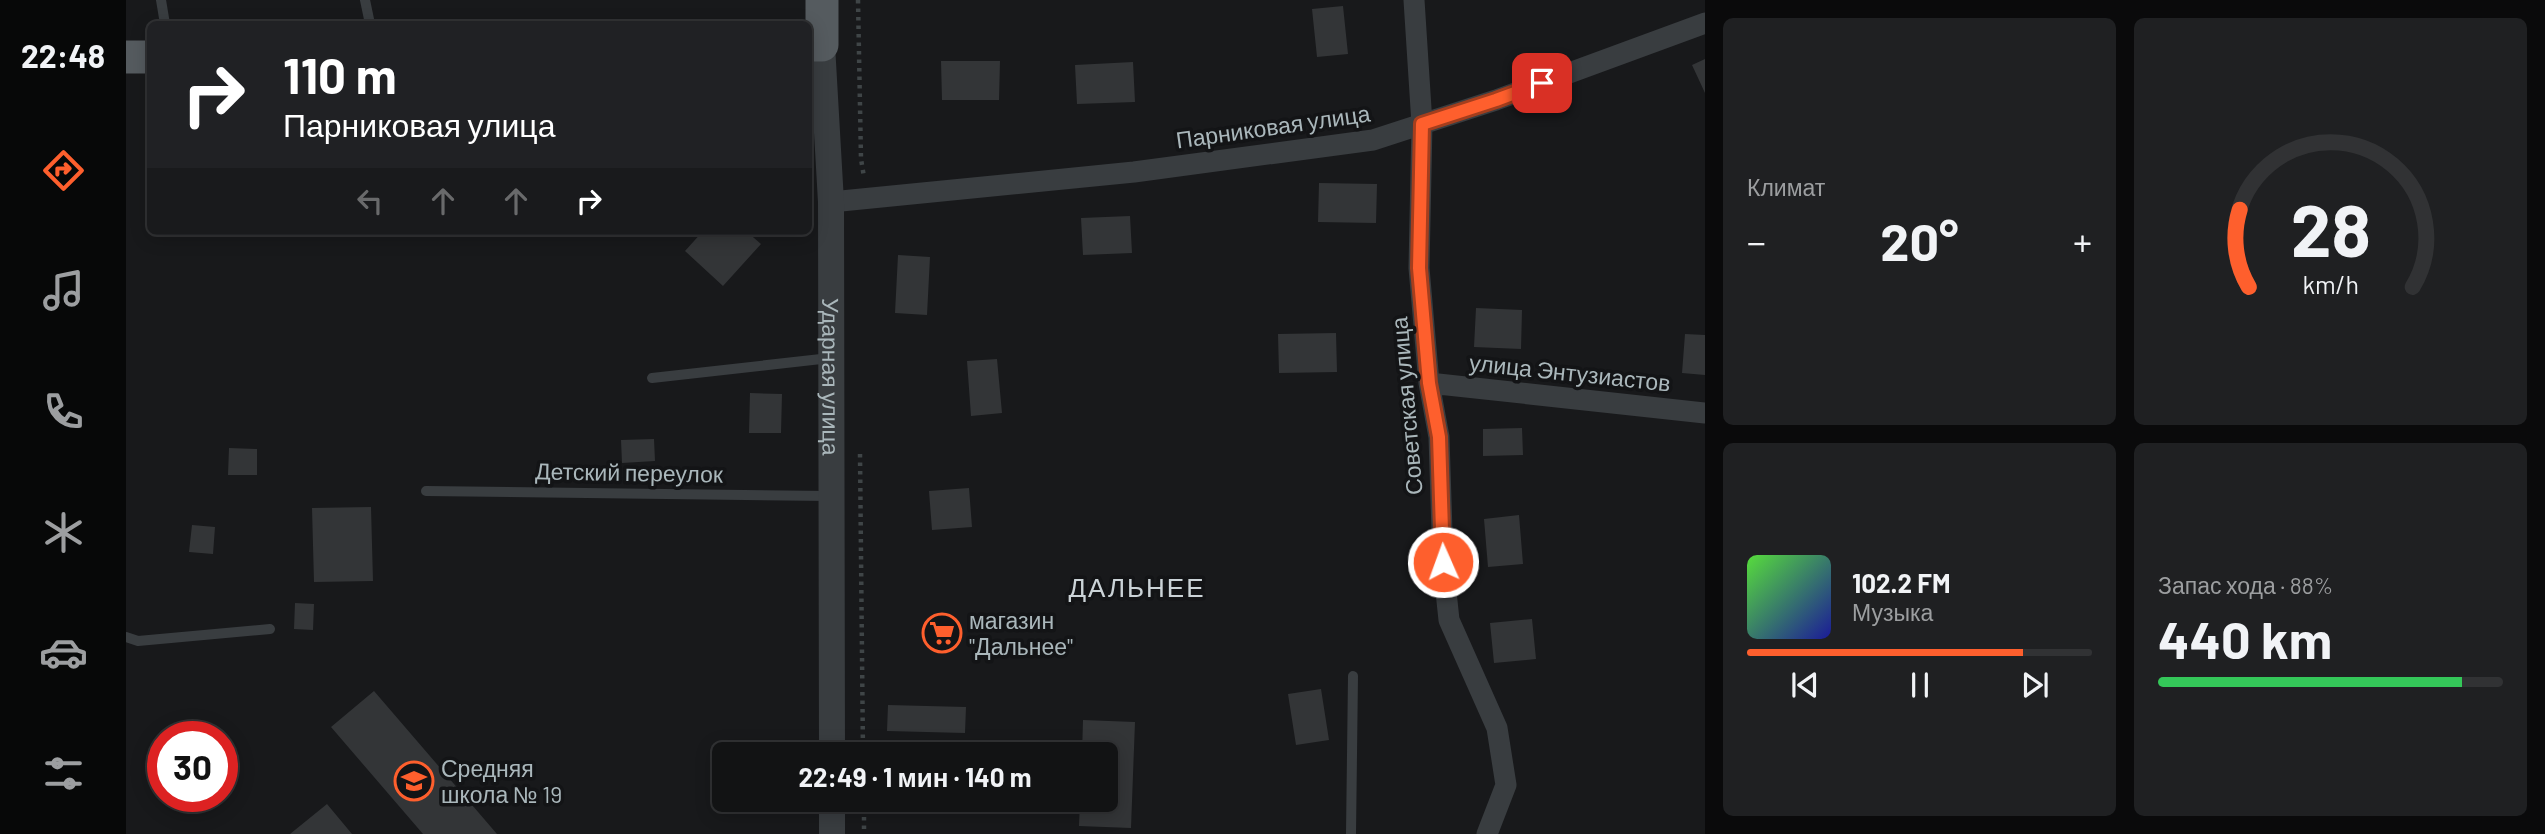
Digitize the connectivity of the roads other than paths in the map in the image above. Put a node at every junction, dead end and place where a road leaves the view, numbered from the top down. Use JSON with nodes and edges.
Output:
{"nodes":[{"id":1,"x":162,"y":0,"type":"edge"},
{"id":2,"x":365,"y":0,"type":"edge"},
{"id":3,"x":822,"y":0,"type":"edge"},
{"id":4,"x":1414,"y":0,"type":"edge"},
{"id":5,"x":164,"y":21,"type":"edge"},
{"id":6,"x":369,"y":21,"type":"edge"},
{"id":7,"x":1705,"y":23,"type":"edge"},
{"id":8,"x":815,"y":45,"type":"edge"},
{"id":9,"x":126,"y":57,"type":"edge"},
{"id":10,"x":147,"y":57,"type":"edge"},
{"id":11,"x":1422,"y":124,"type":"junction"},
{"id":12,"x":831,"y":202,"type":"junction"},
{"id":13,"x":832,"y":358,"type":"junction"},
{"id":14,"x":652,"y":378,"type":"dead end"},
{"id":15,"x":1429,"y":383,"type":"junction"},
{"id":16,"x":1705,"y":413,"type":"edge"},
{"id":17,"x":426,"y":491,"type":"dead end"},
{"id":18,"x":833,"y":496,"type":"junction"},
{"id":19,"x":270,"y":629,"type":"dead end"},
{"id":20,"x":126,"y":637,"type":"edge"},
{"id":21,"x":1353,"y":676,"type":"dead end"},
{"id":22,"x":832,"y":742,"type":"edge"},
{"id":23,"x":832,"y":812,"type":"edge"},
{"id":24,"x":832,"y":834,"type":"edge"},
{"id":25,"x":1351,"y":834,"type":"edge"},
{"id":26,"x":1487,"y":834,"type":"edge"}],
"edges":[{"from":1,"to":5,"type":"lane"},
{"from":2,"to":6,"type":"lane"},
{"from":3,"to":8,"type":"main road","name":"Ударная улица"},
{"from":4,"to":11,"type":"street","name":"Советская улица"},
{"from":7,"to":11,"type":"street","name":"Парниковая улица"},
{"from":8,"to":12,"type":"street","name":"Ударная улица"},
{"from":9,"to":10,"type":"main road"},
{"from":11,"to":12,"type":"street","name":"Парниковая улица"},
{"from":11,"to":15,"type":"street","name":"Советская улица"},
{"from":12,"to":13,"type":"street","name":"Ударная улица"},
{"from":13,"to":14,"type":"lane"},
{"from":13,"to":18,"type":"street","name":"Ударная улица"},
{"from":15,"to":16,"type":"street","name":"улица Энтузиастов"},
{"from":15,"to":26,"type":"street","name":"Советская улица"},
{"from":17,"to":18,"type":"lane","name":"Детский переулок"},
{"from":18,"to":22,"type":"street","name":"Ударная улица"},
{"from":19,"to":20,"type":"lane"},
{"from":21,"to":25,"type":"lane"},
{"from":23,"to":24,"type":"street"}]}
